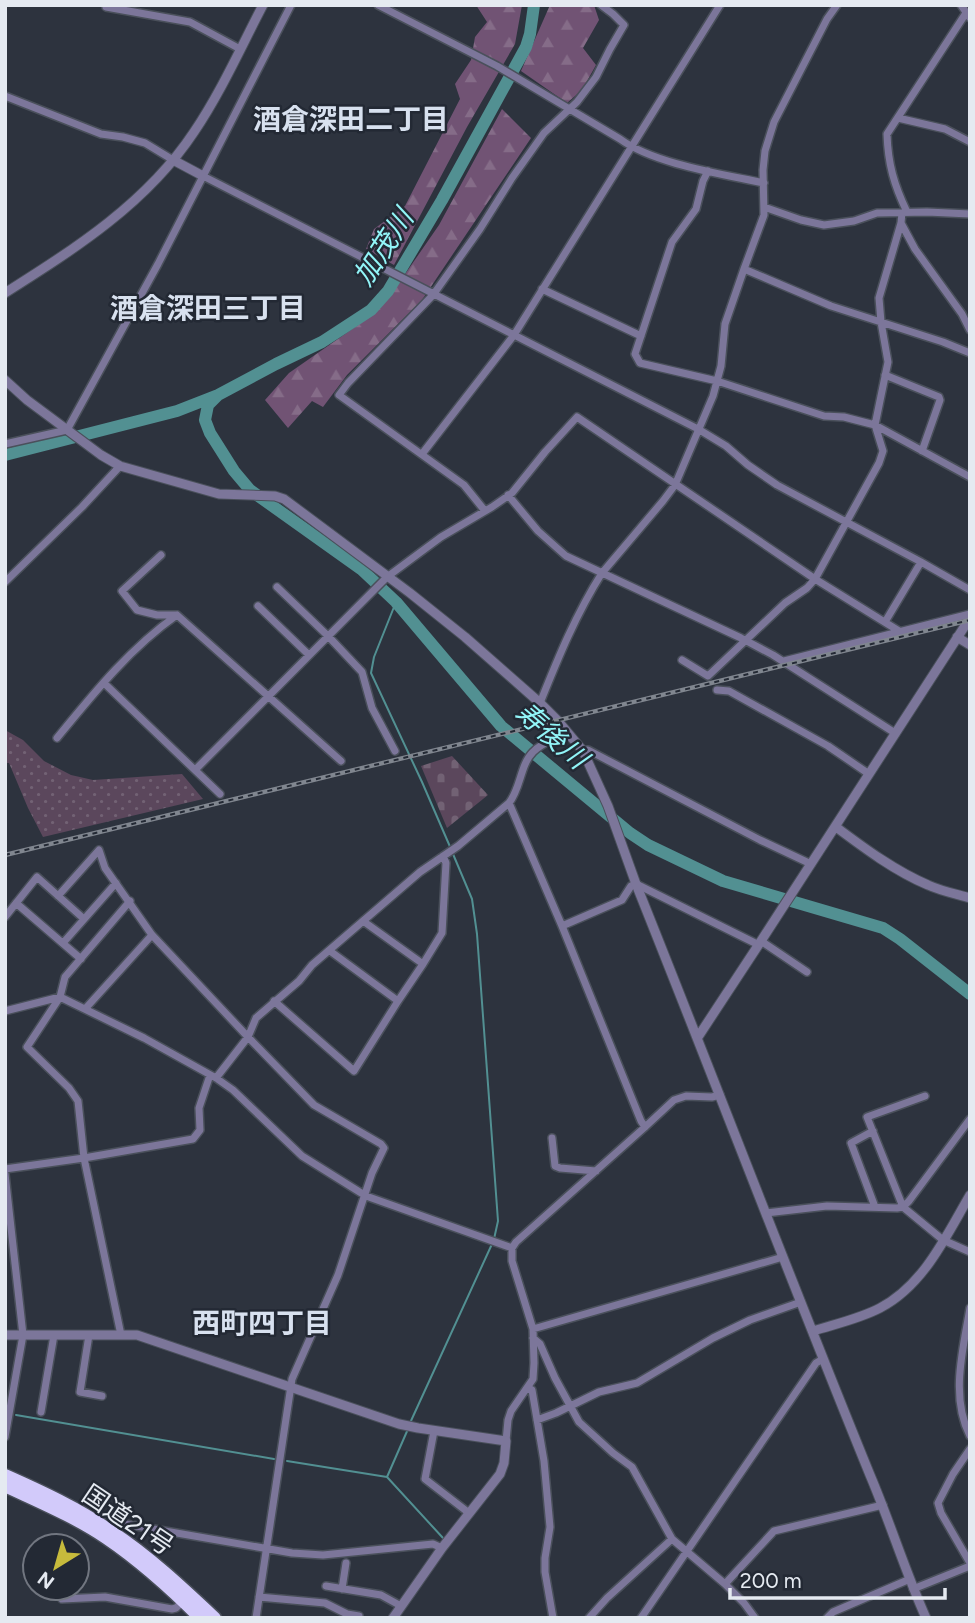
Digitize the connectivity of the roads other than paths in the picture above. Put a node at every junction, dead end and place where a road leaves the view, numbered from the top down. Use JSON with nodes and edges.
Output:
{"nodes":[{"id":1,"x":262,"y":5,"type":"edge"},
{"id":2,"x":291,"y":5,"type":"edge"},
{"id":3,"x":601,"y":5,"type":"edge"},
{"id":4,"x":720,"y":5,"type":"edge"},
{"id":5,"x":837,"y":5,"type":"edge"},
{"id":6,"x":961,"y":5,"type":"edge"},
{"id":7,"x":383,"y":6,"type":"edge"},
{"id":8,"x":106,"y":8,"type":"dead end"},
{"id":9,"x":968,"y":15,"type":"edge"},
{"id":10,"x":240,"y":49,"type":"junction"},
{"id":11,"x":5,"y":96,"type":"edge"},
{"id":12,"x":570,"y":109,"type":"junction"},
{"id":13,"x":898,"y":118,"type":"junction"},
{"id":14,"x":970,"y":142,"type":"edge"},
{"id":15,"x":632,"y":148,"type":"junction"},
{"id":16,"x":173,"y":160,"type":"junction"},
{"id":17,"x":708,"y":171,"type":"junction"},
{"id":18,"x":203,"y":176,"type":"junction"},
{"id":19,"x":764,"y":183,"type":"junction"},
{"id":20,"x":764,"y":206,"type":"junction"},
{"id":21,"x":904,"y":212,"type":"junction"},
{"id":22,"x":970,"y":214,"type":"edge"},
{"id":23,"x":901,"y":223,"type":"junction"},
{"id":24,"x":744,"y":269,"type":"junction"},
{"id":25,"x":542,"y":289,"type":"junction"},
{"id":26,"x":5,"y":293,"type":"edge"},
{"id":27,"x":433,"y":295,"type":"junction"},
{"id":28,"x":881,"y":322,"type":"junction"},
{"id":29,"x":970,"y":330,"type":"edge"},
{"id":30,"x":513,"y":335,"type":"junction"},
{"id":31,"x":641,"y":336,"type":"junction"},
{"id":32,"x":970,"y":353,"type":"edge"},
{"id":33,"x":885,"y":375,"type":"junction"},
{"id":34,"x":5,"y":380,"type":"edge"},
{"id":35,"x":718,"y":381,"type":"junction"},
{"id":36,"x":875,"y":425,"type":"junction"},
{"id":37,"x":698,"y":429,"type":"junction"},
{"id":38,"x":69,"y":431,"type":"junction"},
{"id":39,"x":5,"y":444,"type":"edge"},
{"id":40,"x":922,"y":451,"type":"junction"},
{"id":41,"x":422,"y":454,"type":"junction"},
{"id":42,"x":120,"y":466,"type":"junction"},
{"id":43,"x":970,"y":477,"type":"edge"},
{"id":44,"x":675,"y":485,"type":"junction"},
{"id":45,"x":508,"y":495,"type":"junction"},
{"id":46,"x":485,"y":511,"type":"junction"},
{"id":47,"x":846,"y":521,"type":"junction"},
{"id":48,"x":161,"y":555,"type":"dead end"},
{"id":49,"x":921,"y":562,"type":"junction"},
{"id":50,"x":601,"y":573,"type":"junction"},
{"id":51,"x":385,"y":578,"type":"junction"},
{"id":52,"x":815,"y":579,"type":"junction"},
{"id":53,"x":5,"y":582,"type":"edge"},
{"id":54,"x":277,"y":587,"type":"dead end"},
{"id":55,"x":970,"y":590,"type":"edge"},
{"id":56,"x":258,"y":606,"type":"dead end"},
{"id":57,"x":177,"y":615,"type":"junction"},
{"id":58,"x":970,"y":616,"type":"edge"},
{"id":59,"x":885,"y":622,"type":"junction"},
{"id":60,"x":899,"y":631,"type":"junction"},
{"id":61,"x":963,"y":632,"type":"edge"},
{"id":62,"x":328,"y":636,"type":"junction"},
{"id":63,"x":744,"y":641,"type":"junction"},
{"id":64,"x":970,"y":645,"type":"edge"},
{"id":65,"x":309,"y":655,"type":"junction"},
{"id":66,"x":682,"y":660,"type":"dead end"},
{"id":67,"x":784,"y":661,"type":"junction"},
{"id":68,"x":104,"y":683,"type":"junction"},
{"id":69,"x":717,"y":690,"type":"dead end"},
{"id":70,"x":268,"y":696,"type":"junction"},
{"id":71,"x":540,"y":703,"type":"junction"},
{"id":72,"x":567,"y":732,"type":"junction"},
{"id":73,"x":895,"y":733,"type":"junction"},
{"id":74,"x":57,"y":738,"type":"dead end"},
{"id":75,"x":395,"y":751,"type":"dead end"},
{"id":76,"x":583,"y":751,"type":"junction"},
{"id":77,"x":341,"y":761,"type":"dead end"},
{"id":78,"x":195,"y":770,"type":"junction"},
{"id":79,"x":869,"y":774,"type":"junction"},
{"id":80,"x":220,"y":794,"type":"dead end"},
{"id":81,"x":509,"y":803,"type":"junction"},
{"id":82,"x":835,"y":827,"type":"junction"},
{"id":83,"x":445,"y":855,"type":"junction"},
{"id":84,"x":811,"y":864,"type":"junction"},
{"id":85,"x":116,"y":883,"type":"junction"},
{"id":86,"x":636,"y":884,"type":"junction"},
{"id":87,"x":58,"y":895,"type":"junction"},
{"id":88,"x":970,"y":898,"type":"edge"},
{"id":89,"x":130,"y":901,"type":"junction"},
{"id":90,"x":16,"y":903,"type":"junction"},
{"id":91,"x":5,"y":917,"type":"edge"},
{"id":92,"x":84,"y":919,"type":"junction"},
{"id":93,"x":363,"y":921,"type":"junction"},
{"id":94,"x":562,"y":926,"type":"junction"},
{"id":95,"x":152,"y":935,"type":"junction"},
{"id":96,"x":63,"y":943,"type":"junction"},
{"id":97,"x":760,"y":943,"type":"junction"},
{"id":98,"x":330,"y":951,"type":"junction"},
{"id":99,"x":81,"y":959,"type":"junction"},
{"id":100,"x":423,"y":964,"type":"junction"},
{"id":101,"x":807,"y":972,"type":"dead end"},
{"id":102,"x":60,"y":997,"type":"junction"},
{"id":103,"x":274,"y":1001,"type":"junction"},
{"id":104,"x":398,"y":1001,"type":"junction"},
{"id":105,"x":85,"y":1009,"type":"junction"},
{"id":106,"x":5,"y":1011,"type":"edge"},
{"id":107,"x":248,"y":1037,"type":"junction"},
{"id":108,"x":698,"y":1037,"type":"junction"},
{"id":109,"x":213,"y":1076,"type":"junction"},
{"id":110,"x":720,"y":1095,"type":"junction"},
{"id":111,"x":925,"y":1096,"type":"dead end"},
{"id":112,"x":970,"y":1119,"type":"edge"},
{"id":113,"x":645,"y":1127,"type":"junction"},
{"id":114,"x":873,"y":1131,"type":"junction"},
{"id":115,"x":552,"y":1138,"type":"dead end"},
{"id":116,"x":85,"y":1158,"type":"junction"},
{"id":117,"x":5,"y":1171,"type":"edge"},
{"id":118,"x":596,"y":1171,"type":"junction"},
{"id":119,"x":970,"y":1195,"type":"edge"},
{"id":120,"x":366,"y":1196,"type":"junction"},
{"id":121,"x":903,"y":1207,"type":"junction"},
{"id":122,"x":875,"y":1208,"type":"junction"},
{"id":123,"x":966,"y":1208,"type":"edge"},
{"id":124,"x":766,"y":1213,"type":"junction"},
{"id":125,"x":8,"y":1226,"type":"edge"},
{"id":126,"x":943,"y":1240,"type":"junction"},
{"id":127,"x":512,"y":1248,"type":"junction"},
{"id":128,"x":970,"y":1252,"type":"edge"},
{"id":129,"x":783,"y":1256,"type":"junction"},
{"id":130,"x":801,"y":1302,"type":"junction"},
{"id":131,"x":970,"y":1308,"type":"edge"},
{"id":132,"x":533,"y":1329,"type":"junction"},
{"id":133,"x":813,"y":1331,"type":"junction"},
{"id":134,"x":5,"y":1335,"type":"edge"},
{"id":135,"x":23,"y":1335,"type":"junction"},
{"id":136,"x":54,"y":1335,"type":"junction"},
{"id":137,"x":89,"y":1335,"type":"junction"},
{"id":138,"x":121,"y":1335,"type":"junction"},
{"id":139,"x":533,"y":1338,"type":"junction"},
{"id":140,"x":823,"y":1359,"type":"junction"},
{"id":141,"x":292,"y":1388,"type":"junction"},
{"id":142,"x":528,"y":1388,"type":"junction"},
{"id":143,"x":103,"y":1396,"type":"dead end"},
{"id":144,"x":570,"y":1405,"type":"junction"},
{"id":145,"x":41,"y":1412,"type":"dead end"},
{"id":146,"x":537,"y":1420,"type":"junction"},
{"id":147,"x":434,"y":1431,"type":"junction"},
{"id":148,"x":970,"y":1436,"type":"edge"},
{"id":149,"x":5,"y":1437,"type":"edge"},
{"id":150,"x":506,"y":1441,"type":"junction"},
{"id":151,"x":970,"y":1448,"type":"edge"},
{"id":152,"x":5,"y":1475,"type":"edge"},
{"id":153,"x":5,"y":1486,"type":"edge"},
{"id":154,"x":883,"y":1505,"type":"junction"},
{"id":155,"x":469,"y":1513,"type":"junction"},
{"id":156,"x":109,"y":1530,"type":"junction"},
{"id":157,"x":672,"y":1539,"type":"junction"},
{"id":158,"x":442,"y":1548,"type":"junction"},
{"id":159,"x":266,"y":1549,"type":"junction"},
{"id":160,"x":687,"y":1551,"type":"junction"},
{"id":161,"x":346,"y":1563,"type":"dead end"},
{"id":162,"x":970,"y":1564,"type":"edge"},
{"id":163,"x":724,"y":1584,"type":"junction"},
{"id":164,"x":912,"y":1584,"type":"junction"},
{"id":165,"x":326,"y":1586,"type":"dead end"},
{"id":166,"x":342,"y":1589,"type":"junction"},
{"id":167,"x":259,"y":1597,"type":"junction"},
{"id":168,"x":91,"y":1598,"type":"edge"},
{"id":169,"x":183,"y":1601,"type":"junction"},
{"id":170,"x":401,"y":1606,"type":"junction"},
{"id":171,"x":359,"y":1616,"type":"edge"},
{"id":172,"x":200,"y":1618,"type":"edge"},
{"id":173,"x":215,"y":1618,"type":"edge"},
{"id":174,"x":256,"y":1618,"type":"edge"},
{"id":175,"x":393,"y":1618,"type":"edge"},
{"id":176,"x":554,"y":1618,"type":"edge"},
{"id":177,"x":589,"y":1618,"type":"edge"},
{"id":178,"x":641,"y":1618,"type":"edge"},
{"id":179,"x":755,"y":1618,"type":"edge"},
{"id":180,"x":827,"y":1618,"type":"edge"},
{"id":181,"x":926,"y":1618,"type":"edge"}],
"edges":[{"from":1,"to":10,"type":"street"},
{"from":2,"to":18,"type":"street"},
{"from":3,"to":12,"type":"street"},
{"from":4,"to":15,"type":"street"},
{"from":5,"to":19,"type":"street"},
{"from":6,"to":9,"type":"street"},
{"from":7,"to":12,"type":"street"},
{"from":8,"to":10,"type":"street"},
{"from":9,"to":13,"type":"street"},
{"from":10,"to":16,"type":"street"},
{"from":11,"to":16,"type":"street"},
{"from":12,"to":15,"type":"street"},
{"from":12,"to":27,"type":"street"},
{"from":13,"to":14,"type":"street"},
{"from":13,"to":21,"type":"street"},
{"from":15,"to":17,"type":"street"},
{"from":15,"to":25,"type":"street"},
{"from":16,"to":18,"type":"street"},
{"from":16,"to":26,"type":"street"},
{"from":17,"to":19,"type":"street"},
{"from":17,"to":31,"type":"street"},
{"from":18,"to":27,"type":"street"},
{"from":18,"to":38,"type":"street"},
{"from":19,"to":20,"type":"street"},
{"from":20,"to":21,"type":"street"},
{"from":20,"to":24,"type":"street"},
{"from":21,"to":22,"type":"street"},
{"from":21,"to":23,"type":"street"},
{"from":23,"to":28,"type":"street"},
{"from":23,"to":29,"type":"street"},
{"from":24,"to":28,"type":"street"},
{"from":24,"to":35,"type":"street"},
{"from":25,"to":30,"type":"street"},
{"from":25,"to":31,"type":"street"},
{"from":27,"to":30,"type":"street"},
{"from":27,"to":41,"type":"street"},
{"from":28,"to":32,"type":"street"},
{"from":28,"to":33,"type":"street"},
{"from":30,"to":37,"type":"street"},
{"from":30,"to":41,"type":"street"},
{"from":31,"to":35,"type":"street"},
{"from":33,"to":36,"type":"street"},
{"from":33,"to":40,"type":"street"},
{"from":34,"to":38,"type":"street"},
{"from":35,"to":36,"type":"street"},
{"from":35,"to":37,"type":"street"},
{"from":36,"to":40,"type":"street"},
{"from":36,"to":47,"type":"street"},
{"from":37,"to":44,"type":"street"},
{"from":37,"to":47,"type":"street"},
{"from":38,"to":39,"type":"street"},
{"from":38,"to":42,"type":"street"},
{"from":40,"to":43,"type":"street"},
{"from":41,"to":46,"type":"street"},
{"from":42,"to":51,"type":"street"},
{"from":42,"to":53,"type":"street"},
{"from":44,"to":45,"type":"street"},
{"from":44,"to":50,"type":"street"},
{"from":44,"to":52,"type":"street"},
{"from":45,"to":46,"type":"street"},
{"from":45,"to":50,"type":"street"},
{"from":46,"to":51,"type":"street"},
{"from":47,"to":49,"type":"street"},
{"from":47,"to":52,"type":"street"},
{"from":48,"to":57,"type":"street"},
{"from":49,"to":55,"type":"street"},
{"from":49,"to":59,"type":"street"},
{"from":50,"to":63,"type":"street"},
{"from":50,"to":71,"type":"street"},
{"from":51,"to":62,"type":"street"},
{"from":51,"to":71,"type":"street"},
{"from":52,"to":59,"type":"street"},
{"from":52,"to":63,"type":"street"},
{"from":54,"to":62,"type":"street"},
{"from":56,"to":65,"type":"street"},
{"from":57,"to":68,"type":"street"},
{"from":57,"to":70,"type":"street"},
{"from":58,"to":60,"type":"street"},
{"from":58,"to":61,"type":"street"},
{"from":59,"to":60,"type":"street"},
{"from":60,"to":67,"type":"street"},
{"from":61,"to":64,"type":"street"},
{"from":61,"to":73,"type":"street"},
{"from":62,"to":65,"type":"street"},
{"from":62,"to":75,"type":"street"},
{"from":63,"to":66,"type":"street"},
{"from":63,"to":67,"type":"street"},
{"from":65,"to":70,"type":"street"},
{"from":67,"to":73,"type":"street"},
{"from":68,"to":74,"type":"street"},
{"from":68,"to":78,"type":"street"},
{"from":69,"to":79,"type":"street"},
{"from":70,"to":77,"type":"street"},
{"from":70,"to":78,"type":"street"},
{"from":71,"to":72,"type":"street"},
{"from":72,"to":76,"type":"street"},
{"from":72,"to":81,"type":"street"},
{"from":73,"to":79,"type":"street"},
{"from":76,"to":84,"type":"street"},
{"from":76,"to":86,"type":"street"},
{"from":78,"to":80,"type":"street"},
{"from":79,"to":82,"type":"street"},
{"from":81,"to":83,"type":"street"},
{"from":81,"to":94,"type":"street"},
{"from":82,"to":84,"type":"street"},
{"from":82,"to":88,"type":"street"},
{"from":83,"to":93,"type":"street"},
{"from":83,"to":100,"type":"street"},
{"from":84,"to":97,"type":"street"},
{"from":85,"to":87,"type":"street"},
{"from":85,"to":89,"type":"street"},
{"from":85,"to":92,"type":"street"},
{"from":86,"to":94,"type":"street"},
{"from":86,"to":97,"type":"street"},
{"from":86,"to":108,"type":"street"},
{"from":87,"to":90,"type":"street"},
{"from":87,"to":92,"type":"street"},
{"from":89,"to":95,"type":"street"},
{"from":89,"to":99,"type":"street"},
{"from":90,"to":91,"type":"street"},
{"from":90,"to":96,"type":"street"},
{"from":92,"to":96,"type":"street"},
{"from":93,"to":98,"type":"street"},
{"from":93,"to":100,"type":"street"},
{"from":94,"to":113,"type":"street"},
{"from":95,"to":105,"type":"street"},
{"from":95,"to":107,"type":"street"},
{"from":96,"to":99,"type":"street"},
{"from":97,"to":101,"type":"street"},
{"from":97,"to":108,"type":"street"},
{"from":98,"to":103,"type":"street"},
{"from":98,"to":104,"type":"street"},
{"from":99,"to":102,"type":"street"},
{"from":100,"to":104,"type":"street"},
{"from":102,"to":105,"type":"street"},
{"from":102,"to":106,"type":"street"},
{"from":102,"to":116,"type":"street"},
{"from":103,"to":104,"type":"street"},
{"from":103,"to":107,"type":"street"},
{"from":105,"to":109,"type":"street"},
{"from":107,"to":109,"type":"street"},
{"from":107,"to":120,"type":"street"},
{"from":108,"to":110,"type":"street"},
{"from":109,"to":116,"type":"street"},
{"from":109,"to":120,"type":"street"},
{"from":110,"to":113,"type":"street"},
{"from":110,"to":124,"type":"street"},
{"from":111,"to":114,"type":"street"},
{"from":112,"to":121,"type":"street"},
{"from":113,"to":118,"type":"street"},
{"from":114,"to":121,"type":"street"},
{"from":114,"to":122,"type":"street"},
{"from":115,"to":118,"type":"street"},
{"from":116,"to":117,"type":"street"},
{"from":116,"to":138,"type":"street"},
{"from":117,"to":125,"type":"street"},
{"from":118,"to":127,"type":"street"},
{"from":119,"to":123,"type":"street"},
{"from":120,"to":127,"type":"street"},
{"from":120,"to":141,"type":"street"},
{"from":121,"to":122,"type":"street"},
{"from":121,"to":126,"type":"street"},
{"from":122,"to":124,"type":"street"},
{"from":123,"to":126,"type":"street"},
{"from":124,"to":129,"type":"street"},
{"from":125,"to":135,"type":"street"},
{"from":126,"to":128,"type":"street"},
{"from":126,"to":133,"type":"street"},
{"from":127,"to":132,"type":"street"},
{"from":129,"to":130,"type":"street"},
{"from":129,"to":132,"type":"street"},
{"from":130,"to":133,"type":"street"},
{"from":130,"to":144,"type":"street"},
{"from":131,"to":148,"type":"street"},
{"from":132,"to":139,"type":"street"},
{"from":133,"to":140,"type":"street"},
{"from":134,"to":135,"type":"street"},
{"from":135,"to":136,"type":"street"},
{"from":135,"to":149,"type":"street"},
{"from":136,"to":137,"type":"street"},
{"from":136,"to":145,"type":"street"},
{"from":137,"to":138,"type":"street"},
{"from":137,"to":143,"type":"street"},
{"from":138,"to":141,"type":"street"},
{"from":139,"to":142,"type":"street"},
{"from":139,"to":144,"type":"street"},
{"from":140,"to":154,"type":"street"},
{"from":140,"to":160,"type":"street"},
{"from":141,"to":147,"type":"street"},
{"from":141,"to":159,"type":"street"},
{"from":142,"to":146,"type":"street"},
{"from":142,"to":150,"type":"street"},
{"from":144,"to":146,"type":"street"},
{"from":144,"to":157,"type":"street"},
{"from":146,"to":176,"type":"street"},
{"from":147,"to":150,"type":"street"},
{"from":147,"to":155,"type":"street"},
{"from":150,"to":155,"type":"street"},
{"from":151,"to":162,"type":"street"},
{"from":152,"to":156,"type":"highway","name":"国道21号"},
{"from":153,"to":169,"type":"highway","name":"国道21号"},
{"from":154,"to":163,"type":"street"},
{"from":154,"to":164,"type":"street"},
{"from":155,"to":158,"type":"street"},
{"from":156,"to":159,"type":"street"},
{"from":156,"to":173,"type":"highway","name":"国道21号"},
{"from":157,"to":160,"type":"street"},
{"from":157,"to":177,"type":"street"},
{"from":158,"to":159,"type":"street"},
{"from":158,"to":170,"type":"street"},
{"from":159,"to":167,"type":"street"},
{"from":160,"to":163,"type":"street"},
{"from":160,"to":178,"type":"street"},
{"from":161,"to":166,"type":"street"},
{"from":162,"to":164,"type":"street"},
{"from":163,"to":179,"type":"street"},
{"from":164,"to":180,"type":"street"},
{"from":164,"to":181,"type":"street"},
{"from":165,"to":166,"type":"street"},
{"from":166,"to":170,"type":"street"},
{"from":167,"to":171,"type":"street"},
{"from":167,"to":174,"type":"street"},
{"from":168,"to":169,"type":"street"},
{"from":169,"to":172,"type":"highway","name":"国道21号"},
{"from":170,"to":175,"type":"street"}]}
